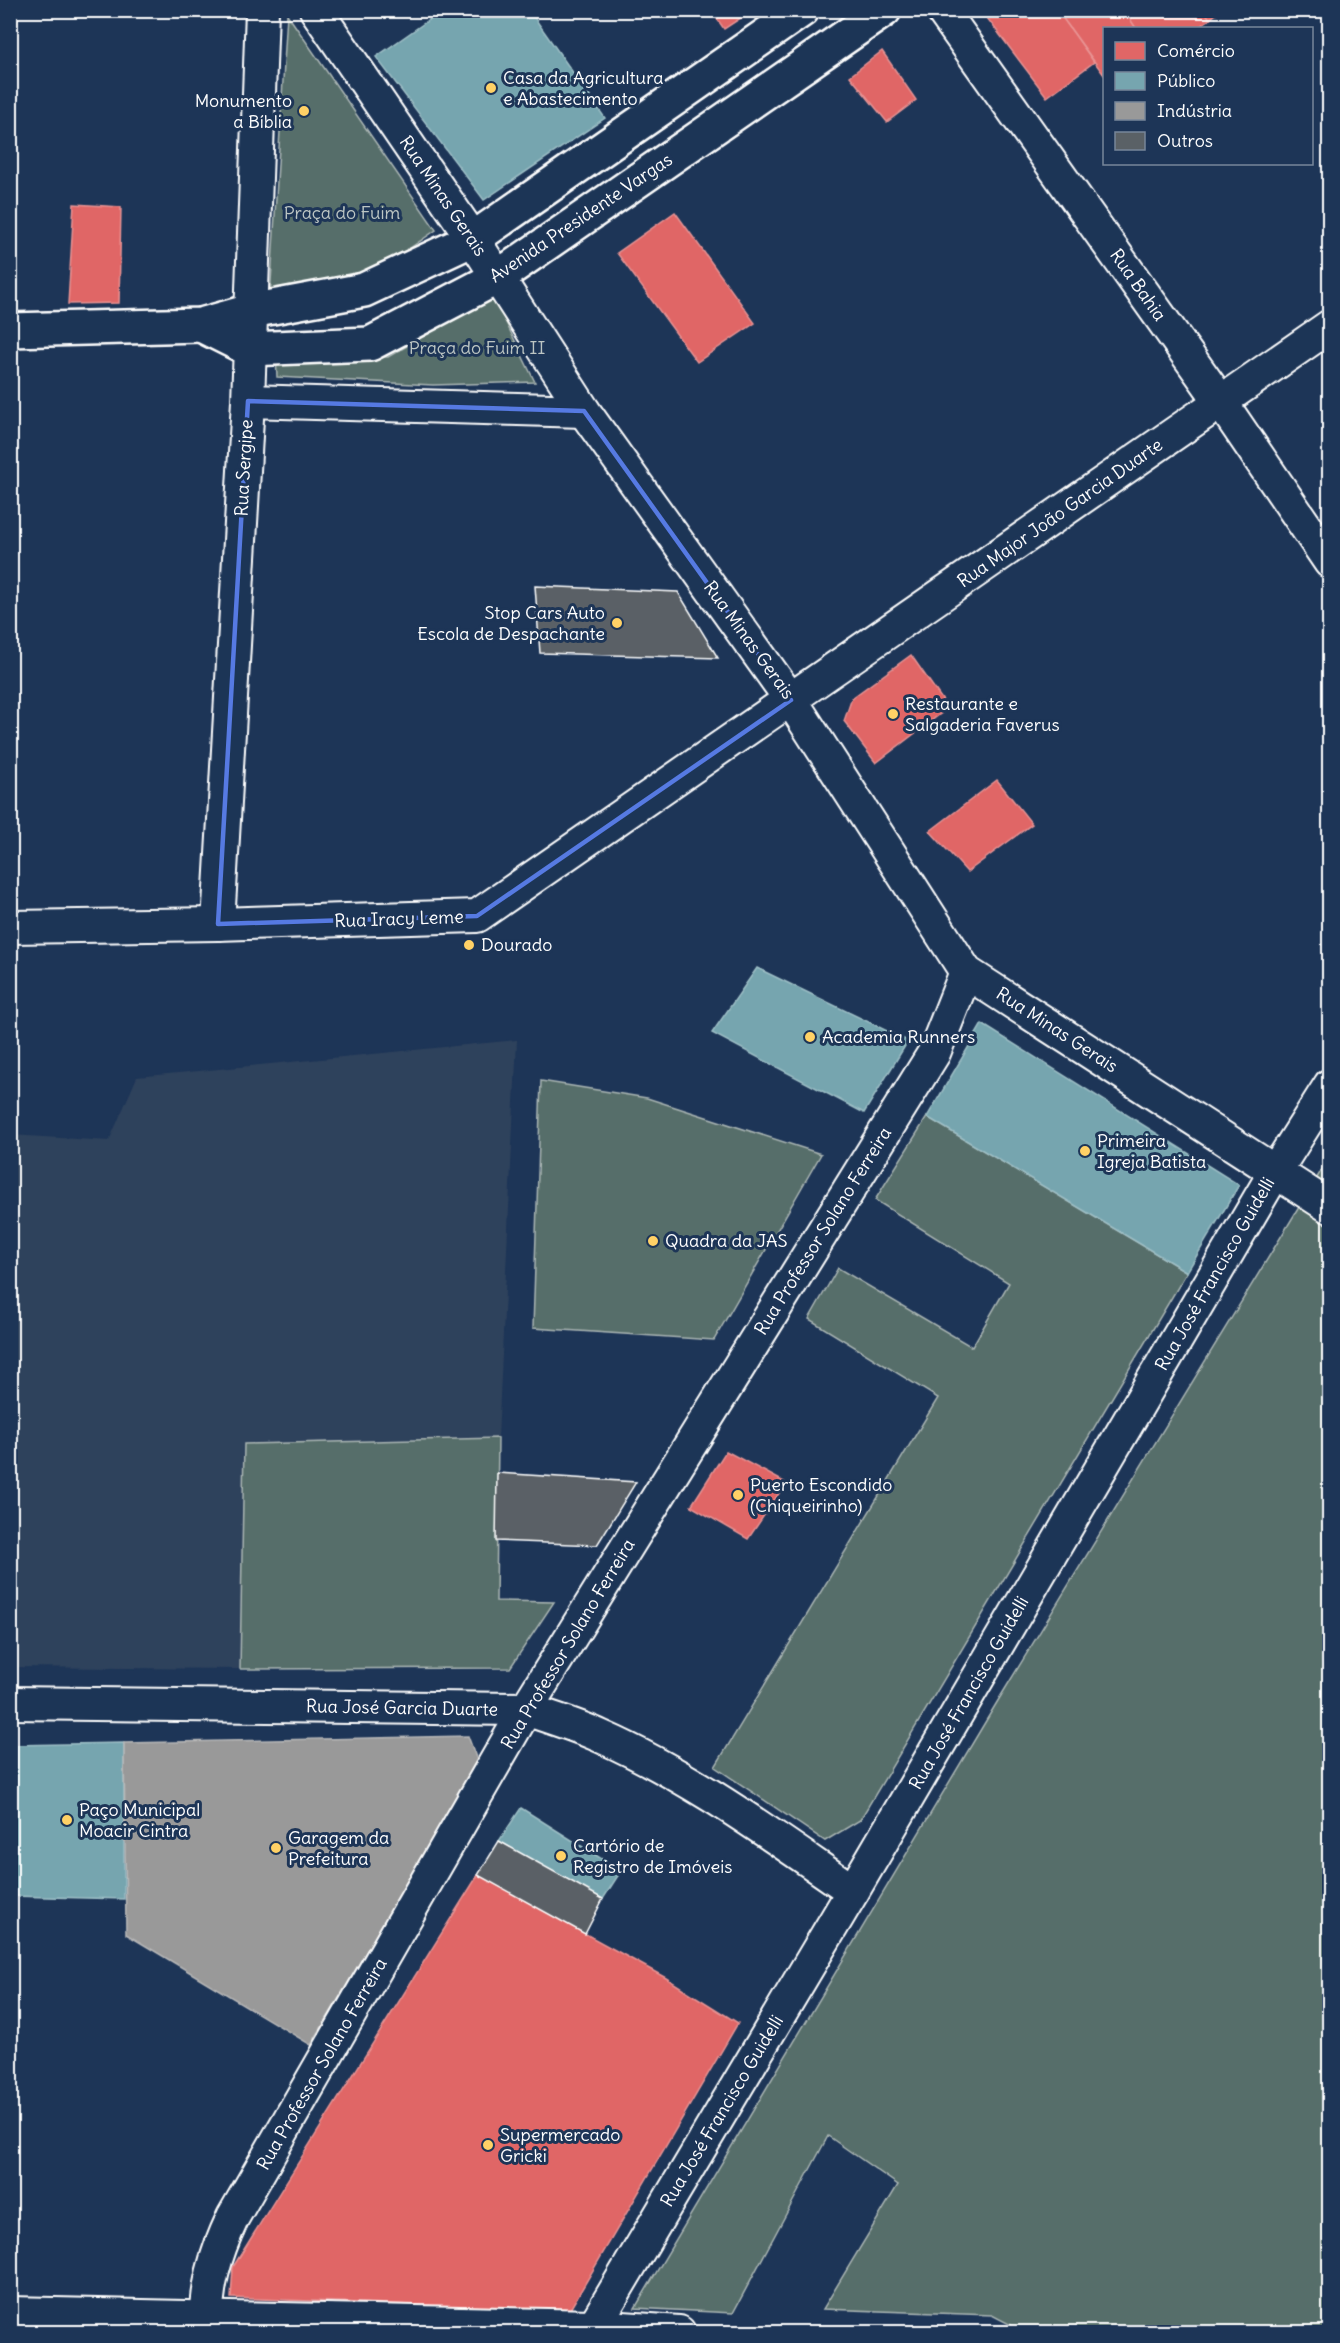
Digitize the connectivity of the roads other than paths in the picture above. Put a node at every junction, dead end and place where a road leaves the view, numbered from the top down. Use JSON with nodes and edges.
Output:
{"nodes":[{"id":1,"x":262,"y":10,"type":"edge"},
{"id":2,"x":316,"y":10,"type":"edge"},
{"id":3,"x":802,"y":10,"type":"edge"},
{"id":4,"x":884,"y":10,"type":"edge"},
{"id":5,"x":942,"y":10,"type":"edge"},
{"id":6,"x":473,"y":239,"type":"junction"},
{"id":7,"x":498,"y":278,"type":"junction"},
{"id":8,"x":251,"y":311,"type":"junction"},
{"id":9,"x":201,"y":325,"type":"junction"},
{"id":10,"x":1329,"y":326,"type":"edge"},
{"id":11,"x":10,"y":330,"type":"edge"},
{"id":12,"x":249,"y":349,"type":"junction"},
{"id":13,"x":248,"y":401,"type":"junction"},
{"id":14,"x":1221,"y":402,"type":"junction"},
{"id":15,"x":584,"y":411,"type":"junction"},
{"id":16,"x":1329,"y":562,"type":"edge"},
{"id":17,"x":791,"y":700,"type":"junction"},
{"id":18,"x":218,"y":924,"type":"junction"},
{"id":19,"x":10,"y":927,"type":"edge"},
{"id":20,"x":966,"y":972,"type":"junction"},
{"id":21,"x":1329,"y":1085,"type":"edge"},
{"id":22,"x":1275,"y":1172,"type":"junction"},
{"id":23,"x":1329,"y":1207,"type":"edge"},
{"id":24,"x":10,"y":1703,"type":"edge"},
{"id":25,"x":526,"y":1709,"type":"junction"},
{"id":26,"x":853,"y":1891,"type":"junction"},
{"id":27,"x":10,"y":2313,"type":"edge"},
{"id":28,"x":598,"y":2320,"type":"edge"},
{"id":29,"x":206,"y":2325,"type":"edge"},
{"id":30,"x":679,"y":2332,"type":"edge"}],
"edges":[{"from":1,"to":8,"type":"street","name":"Rua Sergipe"},
{"from":2,"to":6,"type":"street","name":"Rua Minas Gerais"},
{"from":3,"to":6,"type":"main road"},
{"from":4,"to":7,"type":"main road","name":"Avenida Presidente Vargas"},
{"from":5,"to":14,"type":"street","name":"Rua Bahia"},
{"from":6,"to":7,"type":"street","name":"Rua Minas Gerais"},
{"from":6,"to":8,"type":"main road"},
{"from":7,"to":12,"type":"main road","name":"Avenida Presidente Vargas"},
{"from":7,"to":15,"type":"street","name":"Rua Minas Gerais"},
{"from":8,"to":9,"type":"main road"},
{"from":8,"to":12,"type":"street","name":"Rua Sergipe"},
{"from":9,"to":11,"type":"main road"},
{"from":9,"to":12,"type":"main road"},
{"from":10,"to":14,"type":"street","name":"Rua Major João Garcia Duarte"},
{"from":12,"to":13,"type":"street","name":"Rua Sergipe"},
{"from":13,"to":15,"type":"street"},
{"from":13,"to":18,"type":"street","name":"Rua Sergipe"},
{"from":14,"to":16,"type":"street","name":"Rua Bahia"},
{"from":14,"to":17,"type":"street","name":"Rua Major João Garcia Duarte"},
{"from":15,"to":17,"type":"street","name":"Rua Minas Gerais"},
{"from":17,"to":18,"type":"street","name":"Rua Iracy Leme"},
{"from":17,"to":20,"type":"street","name":"Rua Minas Gerais"},
{"from":18,"to":19,"type":"street","name":"Rua Iracy Leme"},
{"from":20,"to":22,"type":"street","name":"Rua Minas Gerais"},
{"from":20,"to":25,"type":"street","name":"Rua Professor Solano Ferreira"},
{"from":21,"to":22,"type":"street","name":"Rua José Francisco Guidelli"},
{"from":22,"to":23,"type":"street","name":"Rua Minas Gerais"},
{"from":22,"to":26,"type":"street","name":"Rua José Francisco Guidelli"},
{"from":24,"to":25,"type":"street","name":"Rua José Garcia Duarte"},
{"from":25,"to":26,"type":"street","name":"Rua José Garcia Duarte"},
{"from":25,"to":29,"type":"street","name":"Rua Professor Solano Ferreira"},
{"from":26,"to":28,"type":"street","name":"Rua José Francisco Guidelli"},
{"from":27,"to":29,"type":"street"},
{"from":28,"to":29,"type":"street"},
{"from":28,"to":30,"type":"street"}]}
